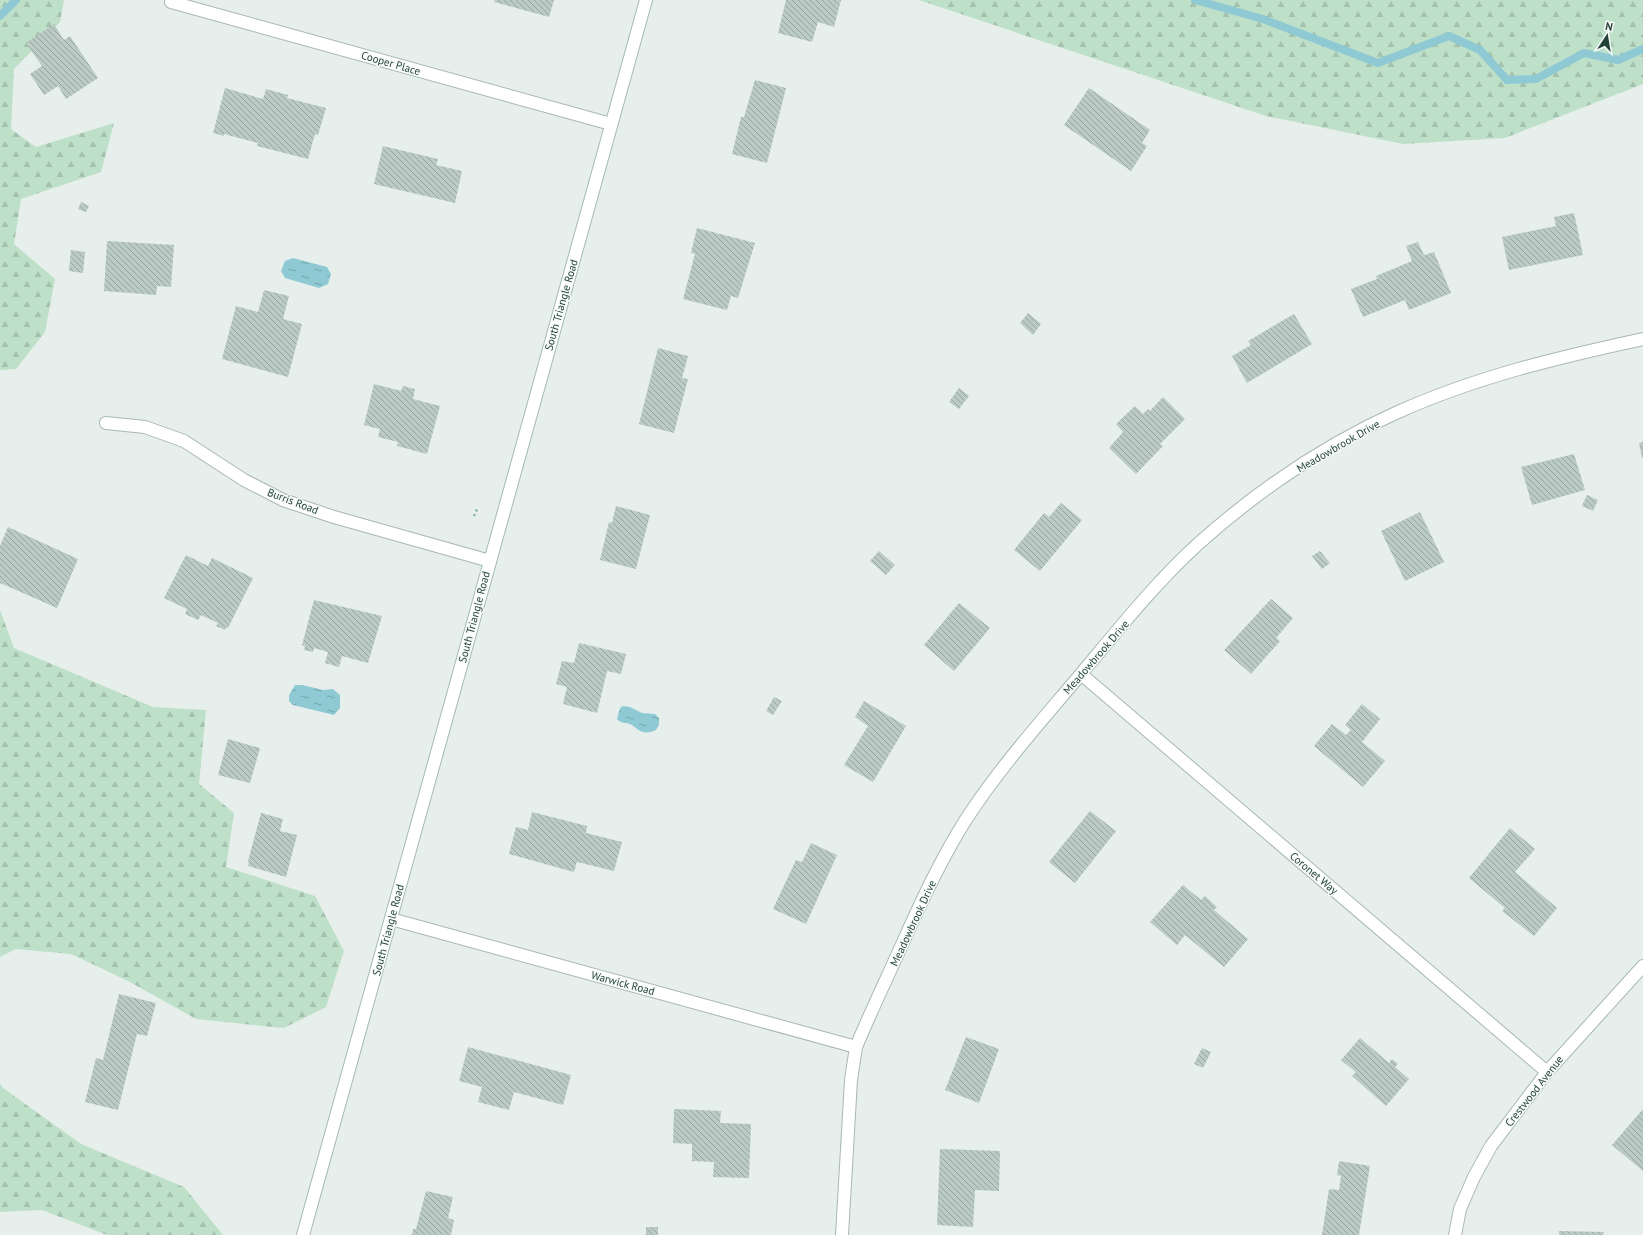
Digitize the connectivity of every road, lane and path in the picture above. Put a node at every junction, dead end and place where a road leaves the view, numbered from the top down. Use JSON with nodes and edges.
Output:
{"nodes":[{"id":1,"x":646,"y":0,"type":"edge"},
{"id":2,"x":172,"y":2,"type":"dead end"},
{"id":3,"x":611,"y":124,"type":"junction"},
{"id":4,"x":1643,"y":339,"type":"edge"},
{"id":5,"x":106,"y":423,"type":"dead end"},
{"id":6,"x":478,"y":507,"type":"dead end"},
{"id":7,"x":474,"y":516,"type":"dead end"},
{"id":8,"x":490,"y":561,"type":"junction"},
{"id":9,"x":1081,"y":674,"type":"junction"},
{"id":10,"x":391,"y":919,"type":"junction"},
{"id":11,"x":1643,"y":966,"type":"edge"},
{"id":12,"x":856,"y":1047,"type":"junction"},
{"id":13,"x":1547,"y":1072,"type":"junction"},
{"id":14,"x":303,"y":1235,"type":"edge"},
{"id":15,"x":842,"y":1235,"type":"edge"},
{"id":16,"x":1455,"y":1235,"type":"edge"}],
"edges":[{"from":1,"to":3,"type":"street","name":"South Triangle Road"},
{"from":2,"to":3,"type":"street","name":"Cooper Place"},
{"from":3,"to":8,"type":"street","name":"South Triangle Road"},
{"from":4,"to":9,"type":"street","name":"Meadowbrook Drive"},
{"from":5,"to":8,"type":"street","name":"Burris Road"},
{"from":6,"to":7,"type":"path"},
{"from":8,"to":10,"type":"street","name":"South Triangle Road"},
{"from":9,"to":12,"type":"street","name":"Meadowbrook Drive"},
{"from":9,"to":13,"type":"street","name":"Coronet Way"},
{"from":10,"to":12,"type":"street","name":"Warwick Road"},
{"from":10,"to":14,"type":"street","name":"South Triangle Road"},
{"from":11,"to":13,"type":"street","name":"Crestwood Avenue"},
{"from":12,"to":15,"type":"street","name":"Meadowbrook Drive"},
{"from":13,"to":16,"type":"street","name":"Crestwood Avenue"}]}
